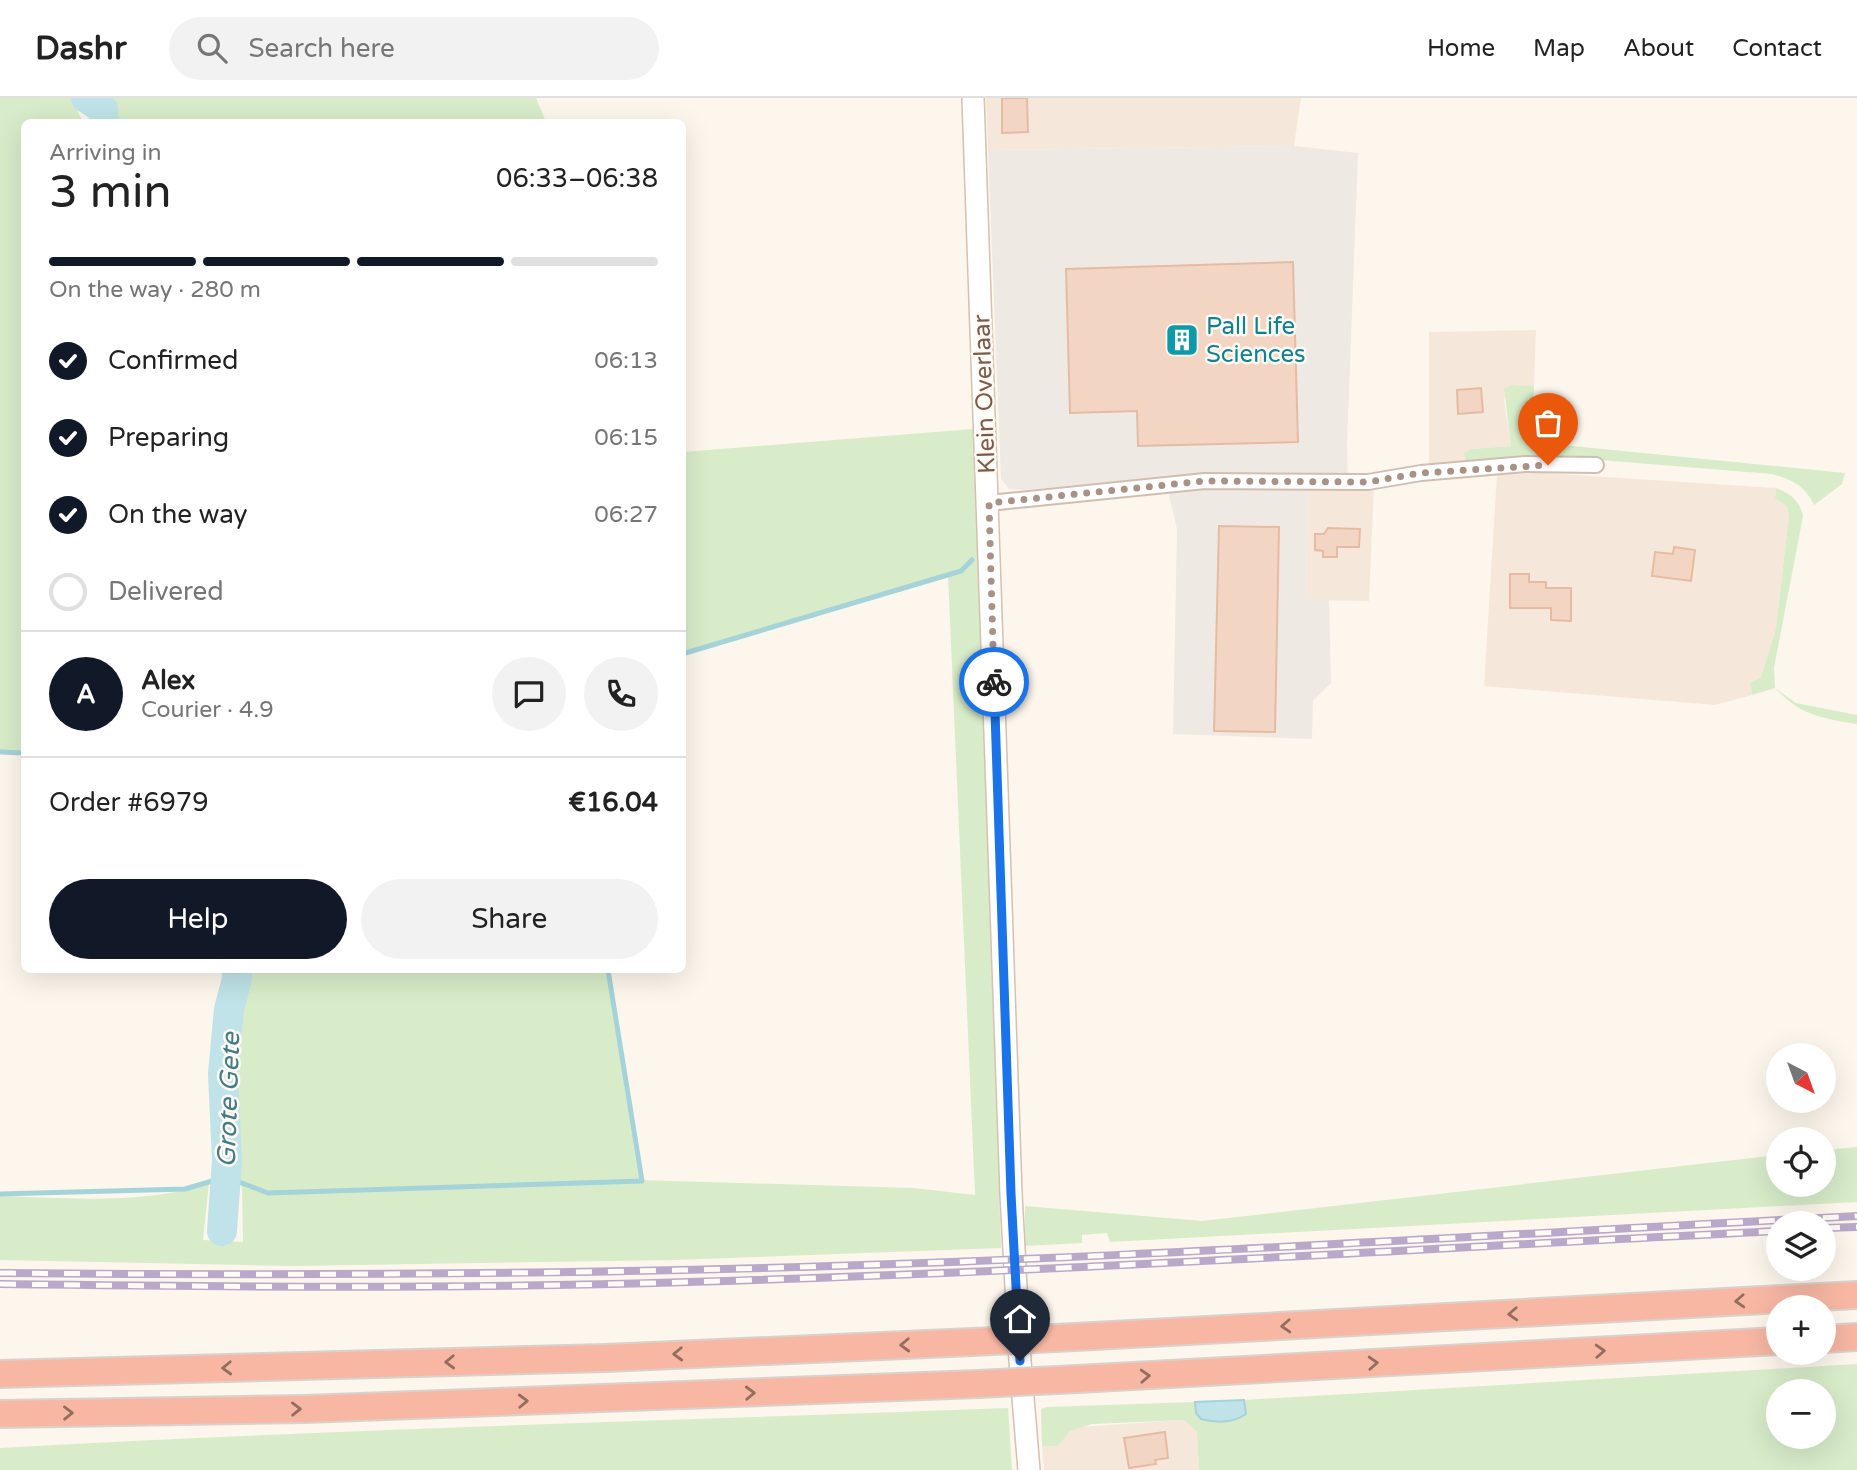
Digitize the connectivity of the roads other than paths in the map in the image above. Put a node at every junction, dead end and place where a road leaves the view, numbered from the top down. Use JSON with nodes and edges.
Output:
{"nodes":[{"id":1,"x":973,"y":98,"type":"edge"},
{"id":2,"x":1596,"y":465,"type":"dead end"},
{"id":3,"x":989,"y":503,"type":"junction"},
{"id":4,"x":1857,"y":1295,"type":"edge"},
{"id":5,"x":1857,"y":1337,"type":"edge"},
{"id":6,"x":1836,"y":1338,"type":"edge"},
{"id":7,"x":1766,"y":1342,"type":"edge"},
{"id":8,"x":0,"y":1374,"type":"edge"},
{"id":9,"x":0,"y":1415,"type":"edge"},
{"id":10,"x":1029,"y":1470,"type":"edge"}],
"edges":[{"from":1,"to":3,"type":"main road","name":"Klein Overlaar"},
{"from":2,"to":3,"type":"street"},
{"from":3,"to":10,"type":"main road","name":"Klein Overlaar"},
{"from":4,"to":8,"type":"highway","one_way":true,"bridge":true},
{"from":5,"to":6,"type":"highway"},
{"from":9,"to":7,"type":"highway","one_way":true,"bridge":true}]}
